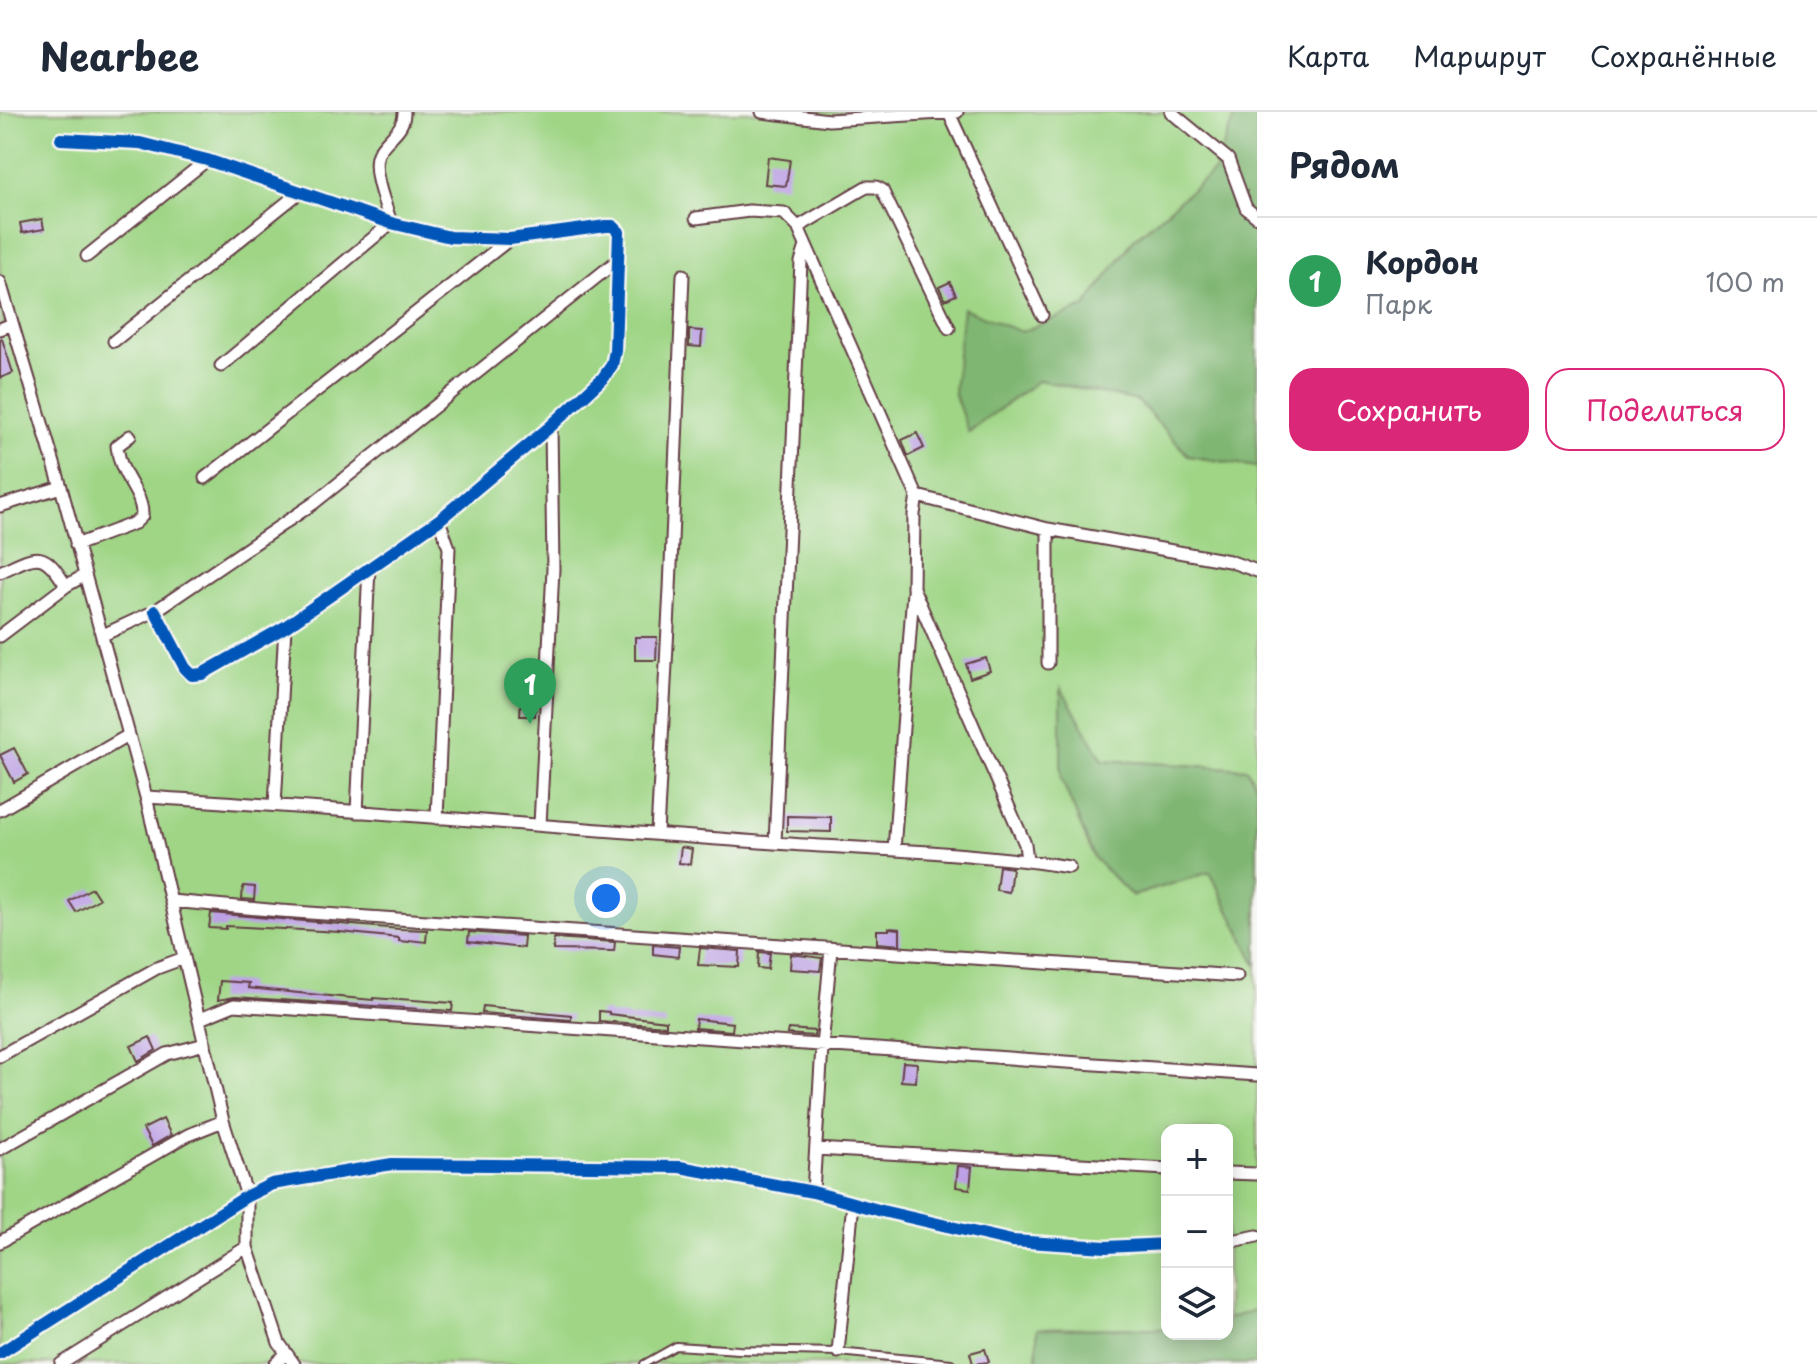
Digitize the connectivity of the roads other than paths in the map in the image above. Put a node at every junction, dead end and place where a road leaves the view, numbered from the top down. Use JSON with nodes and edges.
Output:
{"nodes":[{"id":1,"x":404,"y":112,"type":"edge"},
{"id":2,"x":762,"y":112,"type":"edge"},
{"id":3,"x":957,"y":112,"type":"edge"},
{"id":4,"x":1171,"y":112,"type":"edge"},
{"id":5,"x":949,"y":113,"type":"edge"},
{"id":6,"x":61,"y":139,"type":"dead end"},
{"id":7,"x":207,"y":160,"type":"junction"},
{"id":8,"x":300,"y":192,"type":"junction"},
{"id":9,"x":1257,"y":217,"type":"edge"},
{"id":10,"x":696,"y":218,"type":"dead end"},
{"id":11,"x":391,"y":223,"type":"junction"},
{"id":12,"x":798,"y":227,"type":"junction"},
{"id":13,"x":510,"y":239,"type":"junction"},
{"id":14,"x":806,"y":246,"type":"junction"},
{"id":15,"x":87,"y":256,"type":"dead end"},
{"id":16,"x":618,"y":260,"type":"junction"},
{"id":17,"x":683,"y":275,"type":"dead end"},
{"id":18,"x":0,"y":282,"type":"edge"},
{"id":19,"x":1042,"y":315,"type":"dead end"},
{"id":20,"x":6,"y":326,"type":"edge"},
{"id":21,"x":949,"y":328,"type":"dead end"},
{"id":22,"x":114,"y":341,"type":"dead end"},
{"id":23,"x":221,"y":366,"type":"dead end"},
{"id":24,"x":551,"y":426,"type":"junction"},
{"id":25,"x":130,"y":436,"type":"dead end"},
{"id":26,"x":205,"y":478,"type":"dead end"},
{"id":27,"x":61,"y":487,"type":"junction"},
{"id":28,"x":917,"y":496,"type":"junction"},
{"id":29,"x":0,"y":506,"type":"edge"},
{"id":30,"x":439,"y":520,"type":"junction"},
{"id":31,"x":1048,"y":529,"type":"junction"},
{"id":32,"x":76,"y":545,"type":"junction"},
{"id":33,"x":369,"y":568,"type":"junction"},
{"id":34,"x":1257,"y":571,"type":"edge"},
{"id":35,"x":0,"y":572,"type":"edge"},
{"id":36,"x":85,"y":575,"type":"junction"},
{"id":37,"x":66,"y":586,"type":"junction"},
{"id":38,"x":913,"y":588,"type":"junction"},
{"id":39,"x":155,"y":611,"type":"junction"},
{"id":40,"x":285,"y":627,"type":"junction"},
{"id":41,"x":103,"y":635,"type":"junction"},
{"id":42,"x":0,"y":636,"type":"edge"},
{"id":43,"x":1048,"y":663,"type":"dead end"},
{"id":44,"x":129,"y":735,"type":"junction"},
{"id":45,"x":146,"y":797,"type":"junction"},
{"id":46,"x":275,"y":805,"type":"junction"},
{"id":47,"x":0,"y":810,"type":"edge"},
{"id":48,"x":357,"y":812,"type":"junction"},
{"id":49,"x":437,"y":818,"type":"junction"},
{"id":50,"x":540,"y":825,"type":"junction"},
{"id":51,"x":657,"y":833,"type":"junction"},
{"id":52,"x":775,"y":843,"type":"junction"},
{"id":53,"x":894,"y":850,"type":"junction"},
{"id":54,"x":1027,"y":860,"type":"junction"},
{"id":55,"x":1069,"y":867,"type":"dead end"},
{"id":56,"x":171,"y":901,"type":"junction"},
{"id":57,"x":831,"y":949,"type":"junction"},
{"id":58,"x":184,"y":958,"type":"junction"},
{"id":59,"x":1237,"y":976,"type":"dead end"},
{"id":60,"x":200,"y":1019,"type":"junction"},
{"id":61,"x":205,"y":1044,"type":"junction"},
{"id":62,"x":822,"y":1047,"type":"junction"},
{"id":63,"x":0,"y":1056,"type":"edge"},
{"id":64,"x":1257,"y":1075,"type":"edge"},
{"id":65,"x":223,"y":1121,"type":"junction"},
{"id":66,"x":0,"y":1149,"type":"edge"},
{"id":67,"x":816,"y":1149,"type":"junction"},
{"id":68,"x":1161,"y":1169,"type":"edge"},
{"id":69,"x":1233,"y":1173,"type":"edge"},
{"id":70,"x":1257,"y":1174,"type":"edge"},
{"id":71,"x":813,"y":1192,"type":"junction"},
{"id":72,"x":247,"y":1196,"type":"junction"},
{"id":73,"x":853,"y":1203,"type":"junction"},
{"id":74,"x":1257,"y":1236,"type":"edge"},
{"id":75,"x":1233,"y":1241,"type":"edge"},
{"id":76,"x":0,"y":1242,"type":"edge"},
{"id":77,"x":1161,"y":1244,"type":"edge"},
{"id":78,"x":247,"y":1247,"type":"junction"},
{"id":79,"x":838,"y":1352,"type":"junction"},
{"id":80,"x":0,"y":1353,"type":"edge"},
{"id":81,"x":286,"y":1354,"type":"junction"},
{"id":82,"x":951,"y":1363,"type":"edge"},
{"id":83,"x":61,"y":1364,"type":"edge"},
{"id":84,"x":275,"y":1364,"type":"edge"},
{"id":85,"x":294,"y":1364,"type":"edge"},
{"id":86,"x":644,"y":1364,"type":"edge"}],
"edges":[{"from":1,"to":11,"type":"street"},
{"from":2,"to":5,"type":"street"},
{"from":3,"to":5,"type":"street"},
{"from":4,"to":9,"type":"street"},
{"from":5,"to":19,"type":"street"},
{"from":6,"to":7,"type":"street"},
{"from":7,"to":8,"type":"street"},
{"from":7,"to":15,"type":"street"},
{"from":8,"to":11,"type":"street"},
{"from":8,"to":22,"type":"street"},
{"from":10,"to":12,"type":"street"},
{"from":11,"to":13,"type":"street"},
{"from":11,"to":23,"type":"street"},
{"from":12,"to":14,"type":"street"},
{"from":12,"to":21,"type":"street"},
{"from":13,"to":16,"type":"street"},
{"from":13,"to":26,"type":"street"},
{"from":14,"to":28,"type":"street"},
{"from":14,"to":52,"type":"street"},
{"from":16,"to":24,"type":"street"},
{"from":16,"to":39,"type":"street"},
{"from":17,"to":51,"type":"street"},
{"from":18,"to":20,"type":"street"},
{"from":20,"to":27,"type":"street"},
{"from":24,"to":30,"type":"street"},
{"from":24,"to":50,"type":"street"},
{"from":25,"to":32,"type":"street"},
{"from":27,"to":29,"type":"street"},
{"from":27,"to":32,"type":"street"},
{"from":28,"to":31,"type":"street"},
{"from":28,"to":38,"type":"street"},
{"from":30,"to":33,"type":"street"},
{"from":30,"to":49,"type":"street"},
{"from":31,"to":34,"type":"street"},
{"from":31,"to":43,"type":"street"},
{"from":32,"to":36,"type":"street"},
{"from":33,"to":40,"type":"street"},
{"from":33,"to":48,"type":"street"},
{"from":35,"to":37,"type":"street"},
{"from":36,"to":37,"type":"street"},
{"from":36,"to":41,"type":"street"},
{"from":37,"to":42,"type":"street"},
{"from":38,"to":53,"type":"street"},
{"from":38,"to":54,"type":"street"},
{"from":39,"to":40,"type":"street"},
{"from":39,"to":41,"type":"street"},
{"from":40,"to":46,"type":"street"},
{"from":41,"to":44,"type":"street"},
{"from":44,"to":45,"type":"street"},
{"from":44,"to":47,"type":"street"},
{"from":45,"to":46,"type":"street"},
{"from":45,"to":56,"type":"street"},
{"from":46,"to":48,"type":"street"},
{"from":48,"to":49,"type":"street"},
{"from":49,"to":50,"type":"street"},
{"from":50,"to":51,"type":"street"},
{"from":51,"to":52,"type":"street"},
{"from":52,"to":53,"type":"street"},
{"from":53,"to":54,"type":"street"},
{"from":54,"to":55,"type":"street"},
{"from":56,"to":57,"type":"street"},
{"from":56,"to":58,"type":"street"},
{"from":57,"to":59,"type":"street"},
{"from":57,"to":62,"type":"street"},
{"from":58,"to":60,"type":"street"},
{"from":58,"to":63,"type":"street"},
{"from":60,"to":61,"type":"street"},
{"from":60,"to":62,"type":"street"},
{"from":61,"to":65,"type":"street"},
{"from":61,"to":66,"type":"street"},
{"from":62,"to":64,"type":"street"},
{"from":62,"to":67,"type":"street"},
{"from":65,"to":72,"type":"street"},
{"from":65,"to":76,"type":"street"},
{"from":67,"to":68,"type":"street"},
{"from":67,"to":71,"type":"street"},
{"from":69,"to":70,"type":"street"},
{"from":71,"to":72,"type":"street"},
{"from":71,"to":73,"type":"street"},
{"from":72,"to":78,"type":"street"},
{"from":72,"to":80,"type":"street"},
{"from":73,"to":77,"type":"street"},
{"from":73,"to":79,"type":"street"},
{"from":74,"to":75,"type":"street"},
{"from":78,"to":81,"type":"street"},
{"from":78,"to":83,"type":"street"},
{"from":79,"to":82,"type":"lane"},
{"from":79,"to":86,"type":"lane"},
{"from":81,"to":84,"type":"street"},
{"from":81,"to":85,"type":"street"}]}
